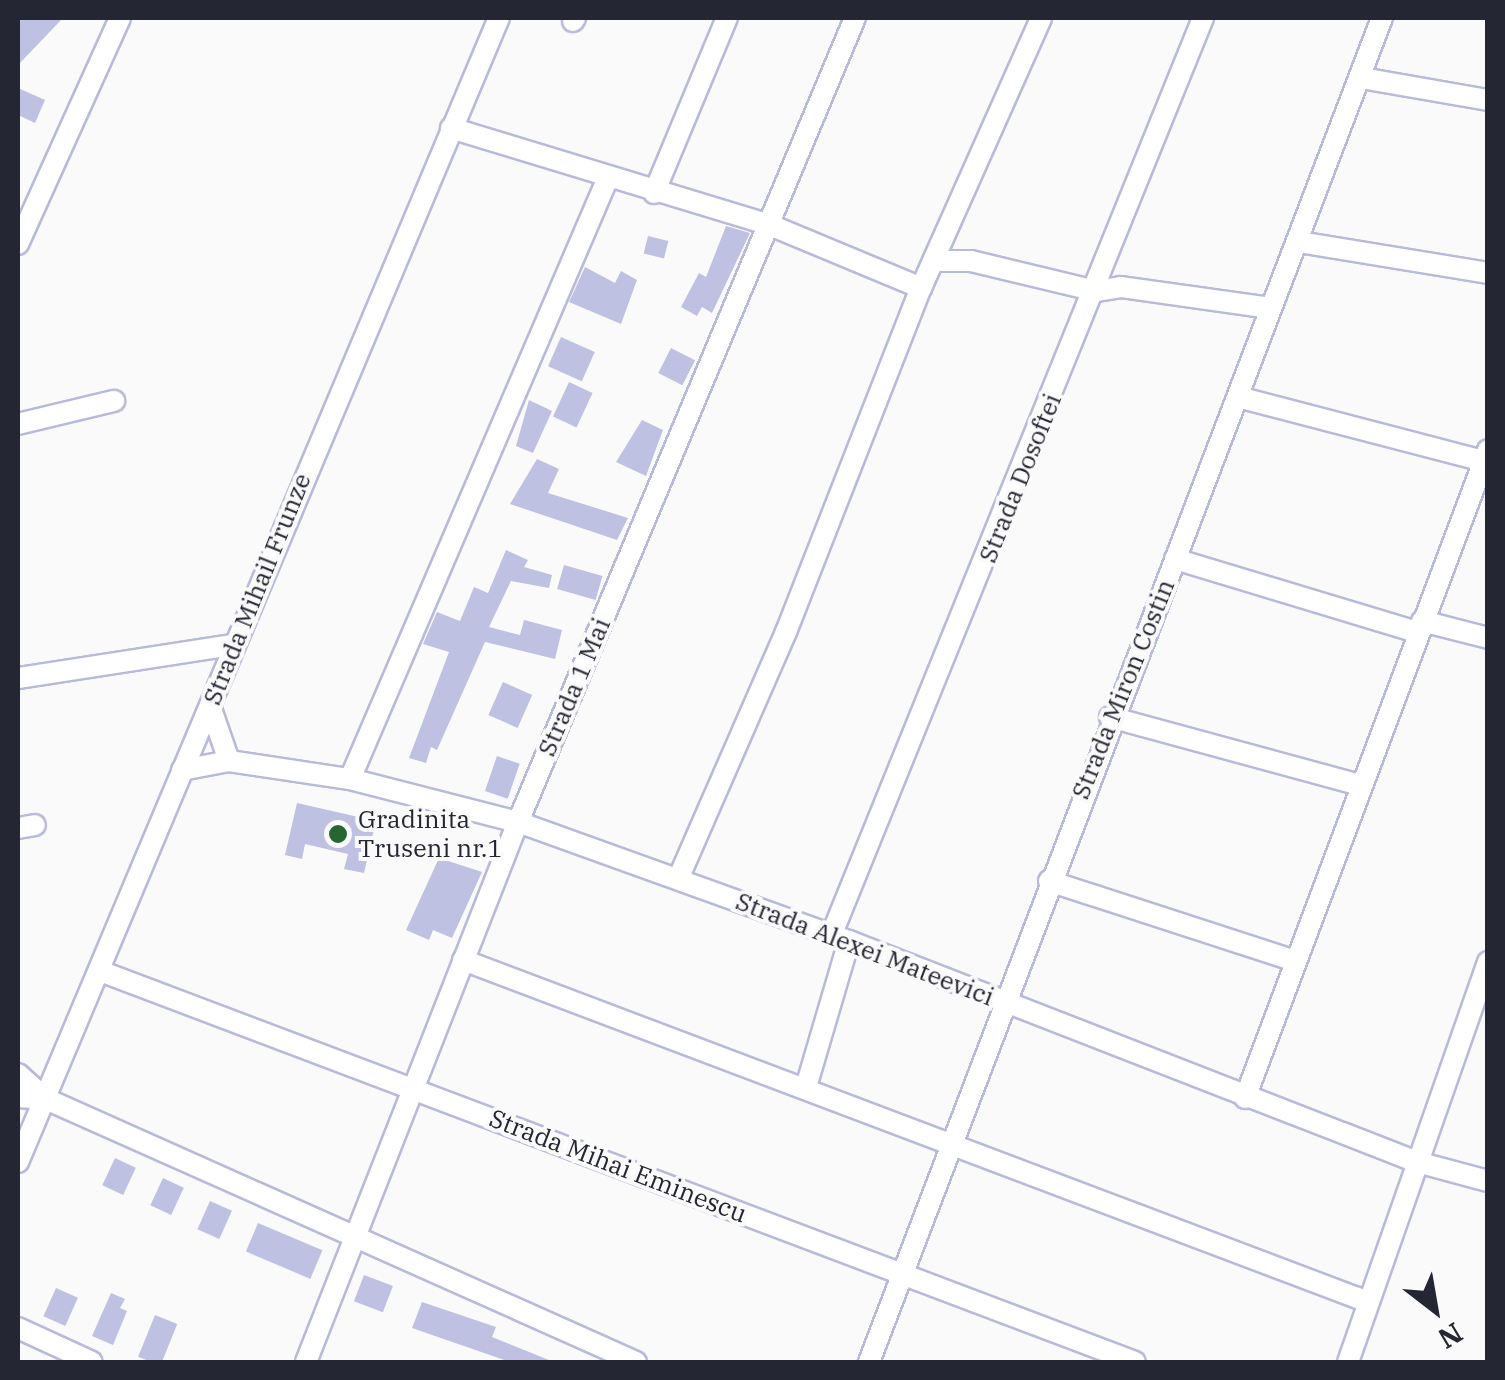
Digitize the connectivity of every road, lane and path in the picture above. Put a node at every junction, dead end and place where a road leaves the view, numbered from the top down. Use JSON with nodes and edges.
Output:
{"nodes":[{"id":1,"x":120,"y":18,"type":"edge"},
{"id":2,"x":499,"y":18,"type":"edge"},
{"id":3,"x":727,"y":18,"type":"edge"},
{"id":4,"x":854,"y":18,"type":"edge"},
{"id":5,"x":1041,"y":18,"type":"edge"},
{"id":6,"x":1203,"y":18,"type":"edge"},
{"id":7,"x":1382,"y":18,"type":"edge"},
{"id":8,"x":1362,"y":78,"type":"junction"},
{"id":9,"x":1488,"y":100,"type":"edge"},
{"id":10,"x":451,"y":128,"type":"junction"},
{"id":11,"x":607,"y":180,"type":"junction"},
{"id":12,"x":654,"y":193,"type":"junction"},
{"id":13,"x":770,"y":226,"type":"junction"},
{"id":14,"x":1299,"y":242,"type":"junction"},
{"id":15,"x":18,"y":244,"type":"edge"},
{"id":16,"x":933,"y":260,"type":"junction"},
{"id":17,"x":1488,"y":272,"type":"edge"},
{"id":18,"x":921,"y":288,"type":"junction"},
{"id":19,"x":1096,"y":291,"type":"junction"},
{"id":20,"x":1270,"y":308,"type":"junction"},
{"id":21,"x":1238,"y":396,"type":"junction"},
{"id":22,"x":114,"y":401,"type":"dead end"},
{"id":23,"x":18,"y":424,"type":"edge"},
{"id":24,"x":1486,"y":458,"type":"edge"},
{"id":25,"x":1174,"y":559,"type":"junction"},
{"id":26,"x":1419,"y":626,"type":"junction"},
{"id":27,"x":1488,"y":638,"type":"edge"},
{"id":28,"x":232,"y":644,"type":"junction"},
{"id":29,"x":18,"y":678,"type":"edge"},
{"id":30,"x":210,"y":706,"type":"junction"},
{"id":31,"x":1110,"y":718,"type":"junction"},
{"id":32,"x":230,"y":761,"type":"junction"},
{"id":33,"x":182,"y":770,"type":"junction"},
{"id":34,"x":350,"y":780,"type":"junction"},
{"id":35,"x":1360,"y":785,"type":"junction"},
{"id":36,"x":518,"y":822,"type":"junction"},
{"id":37,"x":678,"y":879,"type":"junction"},
{"id":38,"x":1049,"y":881,"type":"junction"},
{"id":39,"x":840,"y":938,"type":"junction"},
{"id":40,"x":463,"y":960,"type":"junction"},
{"id":41,"x":1296,"y":960,"type":"junction"},
{"id":42,"x":1488,"y":962,"type":"edge"},
{"id":43,"x":100,"y":971,"type":"junction"},
{"id":44,"x":1007,"y":1002,"type":"junction"},
{"id":45,"x":18,"y":1074,"type":"edge"},
{"id":46,"x":806,"y":1087,"type":"junction"},
{"id":47,"x":416,"y":1090,"type":"junction"},
{"id":48,"x":18,"y":1097,"type":"edge"},
{"id":49,"x":1245,"y":1098,"type":"junction"},
{"id":50,"x":46,"y":1099,"type":"junction"},
{"id":51,"x":954,"y":1140,"type":"junction"},
{"id":52,"x":18,"y":1162,"type":"edge"},
{"id":53,"x":1417,"y":1162,"type":"junction"},
{"id":54,"x":1488,"y":1181,"type":"edge"},
{"id":55,"x":358,"y":1238,"type":"junction"},
{"id":56,"x":900,"y":1274,"type":"junction"},
{"id":57,"x":1368,"y":1302,"type":"junction"},
{"id":58,"x":18,"y":1328,"type":"edge"},
{"id":59,"x":92,"y":1362,"type":"edge"},
{"id":60,"x":306,"y":1362,"type":"edge"},
{"id":61,"x":636,"y":1362,"type":"edge"},
{"id":62,"x":869,"y":1362,"type":"edge"},
{"id":63,"x":1135,"y":1362,"type":"edge"},
{"id":64,"x":1348,"y":1362,"type":"edge"}],
"edges":[{"from":1,"to":15,"type":"street"},
{"from":2,"to":10,"type":"street","name":"Strada Mihail Frunze"},
{"from":3,"to":12,"type":"street"},
{"from":4,"to":13,"type":"street","name":"Strada 1 Mai"},
{"from":5,"to":16,"type":"street"},
{"from":6,"to":19,"type":"street","name":"Strada Dosoftei"},
{"from":7,"to":8,"type":"street","name":"Strada Miron Costin"},
{"from":8,"to":9,"type":"street"},
{"from":8,"to":14,"type":"street","name":"Strada Miron Costin"},
{"from":10,"to":11,"type":"street"},
{"from":10,"to":28,"type":"street","name":"Strada Mihail Frunze"},
{"from":11,"to":12,"type":"street"},
{"from":11,"to":34,"type":"street"},
{"from":12,"to":13,"type":"street"},
{"from":13,"to":18,"type":"street"},
{"from":13,"to":36,"type":"street","name":"Strada 1 Mai"},
{"from":14,"to":17,"type":"street"},
{"from":14,"to":20,"type":"street","name":"Strada Miron Costin"},
{"from":16,"to":18,"type":"street"},
{"from":16,"to":19,"type":"street"},
{"from":18,"to":37,"type":"street"},
{"from":19,"to":20,"type":"street"},
{"from":19,"to":39,"type":"street","name":"Strada Dosoftei"},
{"from":20,"to":21,"type":"street","name":"Strada Miron Costin"},
{"from":21,"to":24,"type":"street"},
{"from":21,"to":25,"type":"street","name":"Strada Miron Costin"},
{"from":22,"to":23,"type":"street"},
{"from":24,"to":26,"type":"street"},
{"from":25,"to":26,"type":"street"},
{"from":25,"to":31,"type":"street","name":"Strada Miron Costin"},
{"from":26,"to":27,"type":"street"},
{"from":26,"to":35,"type":"street"},
{"from":28,"to":29,"type":"street"},
{"from":28,"to":30,"type":"street","name":"Strada Mihail Frunze"},
{"from":30,"to":32,"type":"street"},
{"from":30,"to":33,"type":"street","name":"Strada Mihail Frunze"},
{"from":31,"to":35,"type":"street"},
{"from":31,"to":38,"type":"street","name":"Strada Miron Costin"},
{"from":32,"to":33,"type":"street","name":"Strada Alexei Mateevici"},
{"from":32,"to":34,"type":"street","name":"Strada Alexei Mateevici"},
{"from":33,"to":43,"type":"street","name":"Strada Mihail Frunze"},
{"from":34,"to":36,"type":"street","name":"Strada Alexei Mateevici"},
{"from":35,"to":41,"type":"street"},
{"from":36,"to":37,"type":"street","name":"Strada Alexei Mateevici"},
{"from":36,"to":40,"type":"street","name":"Strada 1 Mai"},
{"from":37,"to":39,"type":"street","name":"Strada Alexei Mateevici"},
{"from":38,"to":41,"type":"street"},
{"from":38,"to":44,"type":"street","name":"Strada Miron Costin"},
{"from":39,"to":44,"type":"street","name":"Strada Alexei Mateevici"},
{"from":39,"to":46,"type":"street","name":"Strada Dosoftei"},
{"from":40,"to":46,"type":"street"},
{"from":40,"to":47,"type":"street","name":"Strada 1 Mai"},
{"from":41,"to":49,"type":"street"},
{"from":42,"to":53,"type":"street"},
{"from":43,"to":47,"type":"street","name":"Strada Mihai Eminescu"},
{"from":43,"to":50,"type":"street","name":"Strada Mihail Frunze"},
{"from":44,"to":49,"type":"street","name":"Strada Alexei Mateevici"},
{"from":44,"to":51,"type":"street","name":"Strada Miron Costin"},
{"from":45,"to":50,"type":"street"},
{"from":46,"to":51,"type":"street"},
{"from":47,"to":55,"type":"street","name":"Strada 1 Mai"},
{"from":47,"to":56,"type":"street","name":"Strada Mihai Eminescu"},
{"from":48,"to":50,"type":"street"},
{"from":49,"to":53,"type":"street","name":"Strada Alexei Mateevici"},
{"from":50,"to":52,"type":"street","name":"Strada Mihail Frunze"},
{"from":50,"to":55,"type":"street"},
{"from":51,"to":56,"type":"street","name":"Strada Miron Costin"},
{"from":51,"to":57,"type":"street"},
{"from":53,"to":54,"type":"street","name":"Strada Alexei Mateevici"},
{"from":53,"to":57,"type":"street"},
{"from":55,"to":60,"type":"street","name":"Strada 1 Mai"},
{"from":55,"to":61,"type":"street"},
{"from":56,"to":62,"type":"street","name":"Strada Miron Costin"},
{"from":56,"to":63,"type":"street","name":"Strada Mihai Eminescu"},
{"from":57,"to":64,"type":"street"},
{"from":58,"to":59,"type":"street"}]}
